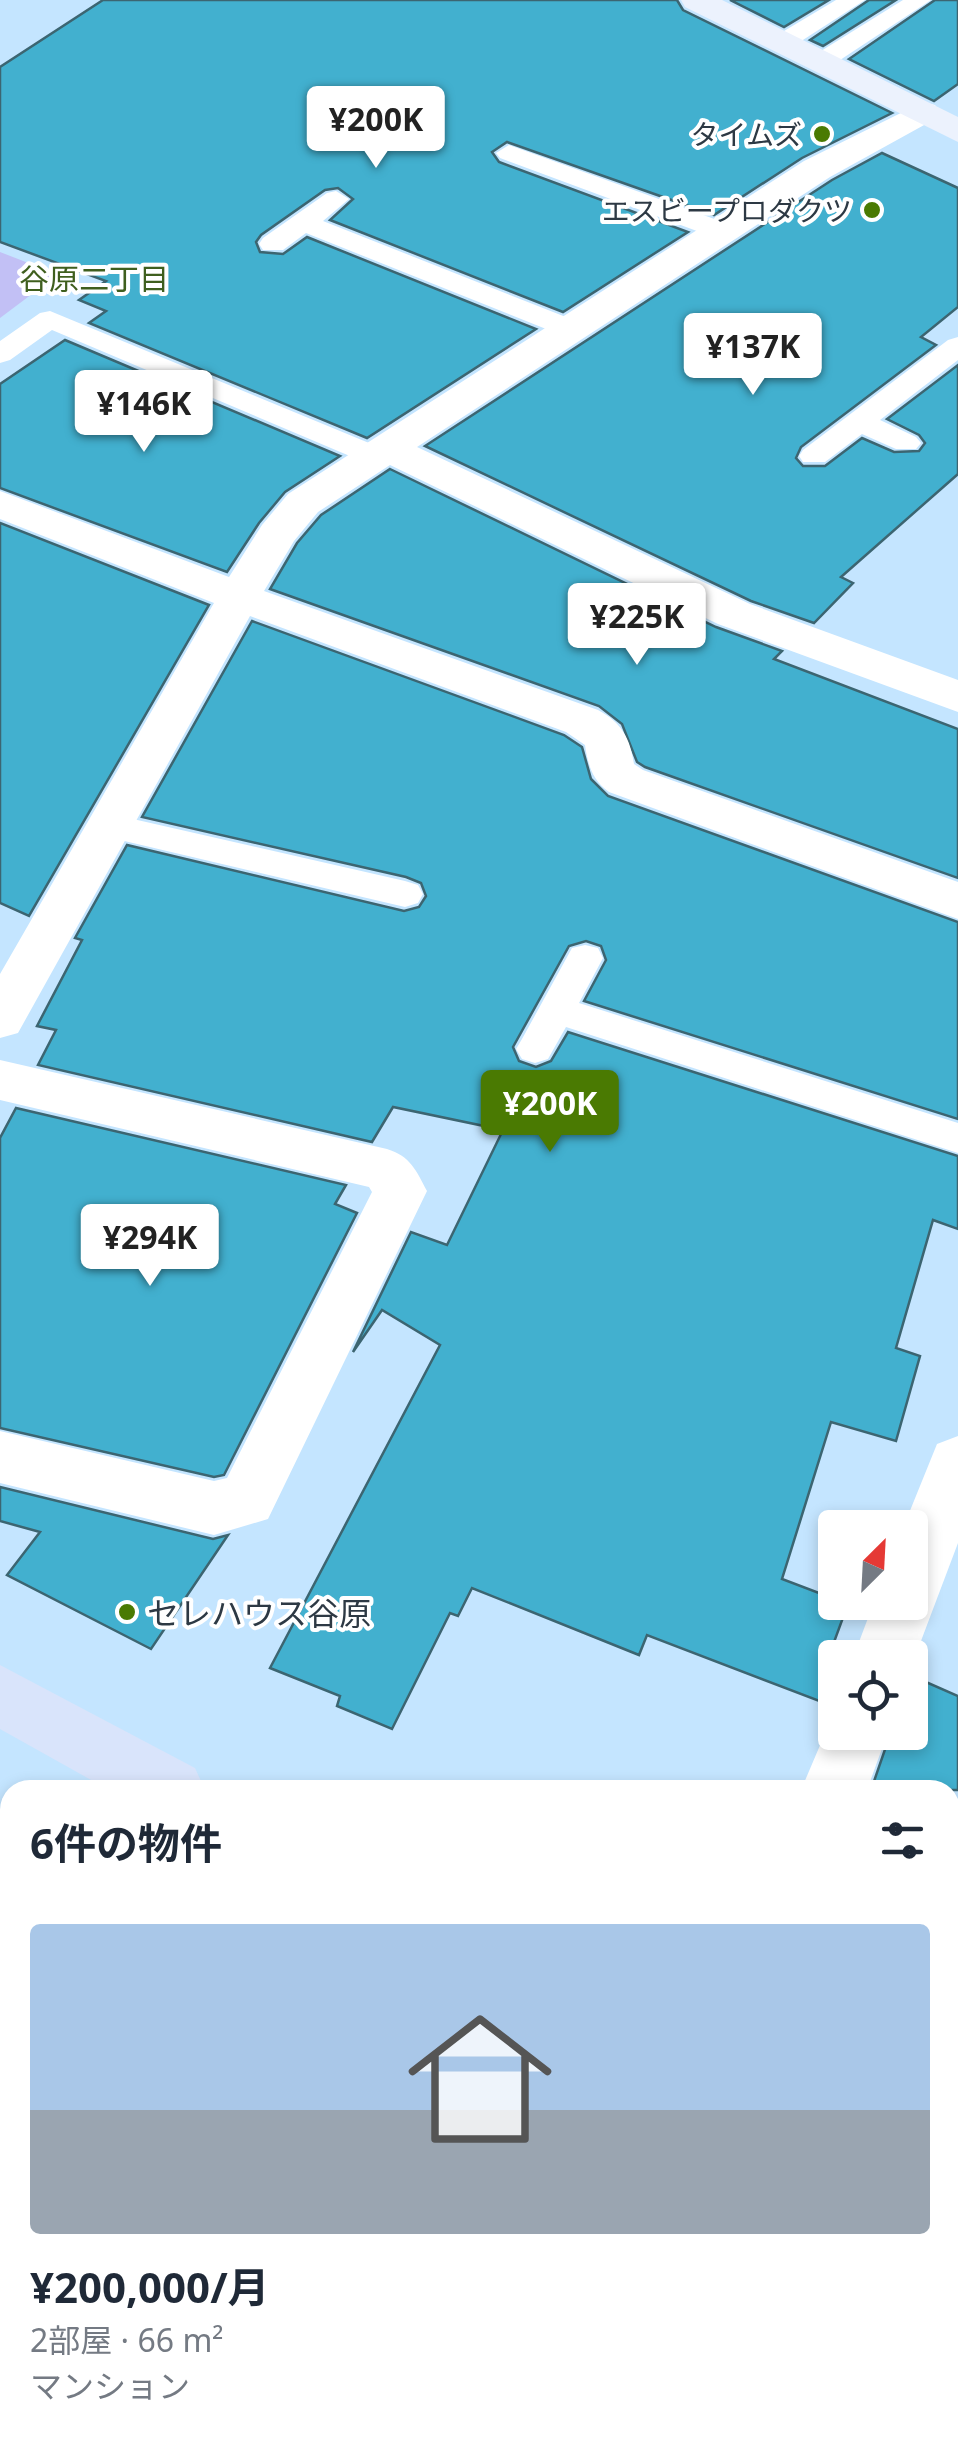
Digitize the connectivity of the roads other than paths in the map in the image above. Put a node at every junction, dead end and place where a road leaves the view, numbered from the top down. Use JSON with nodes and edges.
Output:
{"nodes":[{"id":1,"x":697,"y":0,"type":"edge"},
{"id":2,"x":853,"y":0,"type":"edge"},
{"id":3,"x":919,"y":0,"type":"edge"},
{"id":4,"x":783,"y":42,"type":"junction"},
{"id":5,"x":822,"y":62,"type":"junction"},
{"id":6,"x":944,"y":117,"type":"edge"},
{"id":7,"x":509,"y":153,"type":"dead end"},
{"id":8,"x":336,"y":199,"type":"dead end"},
{"id":9,"x":303,"y":222,"type":"junction"},
{"id":10,"x":722,"y":231,"type":"junction"},
{"id":11,"x":273,"y":244,"type":"dead end"},
{"id":12,"x":571,"y":329,"type":"junction"},
{"id":13,"x":958,"y":346,"type":"edge"},
{"id":14,"x":0,"y":354,"type":"edge"},
{"id":15,"x":858,"y":422,"type":"junction"},
{"id":16,"x":906,"y":444,"type":"dead end"},
{"id":17,"x":381,"y":452,"type":"junction"},
{"id":18,"x":814,"y":456,"type":"dead end"},
{"id":19,"x":0,"y":504,"type":"edge"},
{"id":20,"x":240,"y":597,"type":"junction"},
{"id":21,"x":958,"y":697,"type":"edge"},
{"id":22,"x":112,"y":826,"type":"junction"},
{"id":23,"x":406,"y":894,"type":"dead end"},
{"id":24,"x":958,"y":901,"type":"edge"},
{"id":25,"x":586,"y":958,"type":"dead end"},
{"id":26,"x":557,"y":1010,"type":"junction"},
{"id":27,"x":0,"y":1019,"type":"edge"},
{"id":28,"x":535,"y":1049,"type":"dead end"},
{"id":29,"x":0,"y":1080,"type":"edge"},
{"id":30,"x":958,"y":1138,"type":"edge"},
{"id":31,"x":0,"y":1457,"type":"edge"},
{"id":32,"x":958,"y":1462,"type":"edge"},
{"id":33,"x":928,"y":1542,"type":"edge"},
{"id":34,"x":0,"y":1695,"type":"edge"},
{"id":35,"x":849,"y":1750,"type":"edge"},
{"id":36,"x":154,"y":1780,"type":"edge"},
{"id":37,"x":838,"y":1780,"type":"edge"}],
"edges":[{"from":1,"to":4,"type":"street"},
{"from":2,"to":4,"type":"lane"},
{"from":3,"to":5,"type":"lane"},
{"from":4,"to":5,"type":"street"},
{"from":5,"to":6,"type":"street"},
{"from":6,"to":10,"type":"street"},
{"from":7,"to":10,"type":"lane"},
{"from":8,"to":9,"type":"lane"},
{"from":9,"to":11,"type":"lane"},
{"from":9,"to":12,"type":"lane"},
{"from":10,"to":12,"type":"street"},
{"from":12,"to":17,"type":"street"},
{"from":13,"to":15,"type":"lane"},
{"from":14,"to":17,"type":"lane"},
{"from":15,"to":16,"type":"lane"},
{"from":15,"to":18,"type":"lane"},
{"from":17,"to":20,"type":"street"},
{"from":17,"to":21,"type":"street"},
{"from":19,"to":20,"type":"street"},
{"from":20,"to":22,"type":"street"},
{"from":20,"to":24,"type":"street"},
{"from":22,"to":23,"type":"lane"},
{"from":22,"to":27,"type":"street"},
{"from":25,"to":26,"type":"lane"},
{"from":26,"to":28,"type":"lane"},
{"from":26,"to":30,"type":"lane"},
{"from":29,"to":31,"type":"street"},
{"from":32,"to":33,"type":"street"},
{"from":34,"to":36,"type":"main road"},
{"from":35,"to":37,"type":"street"}]}
